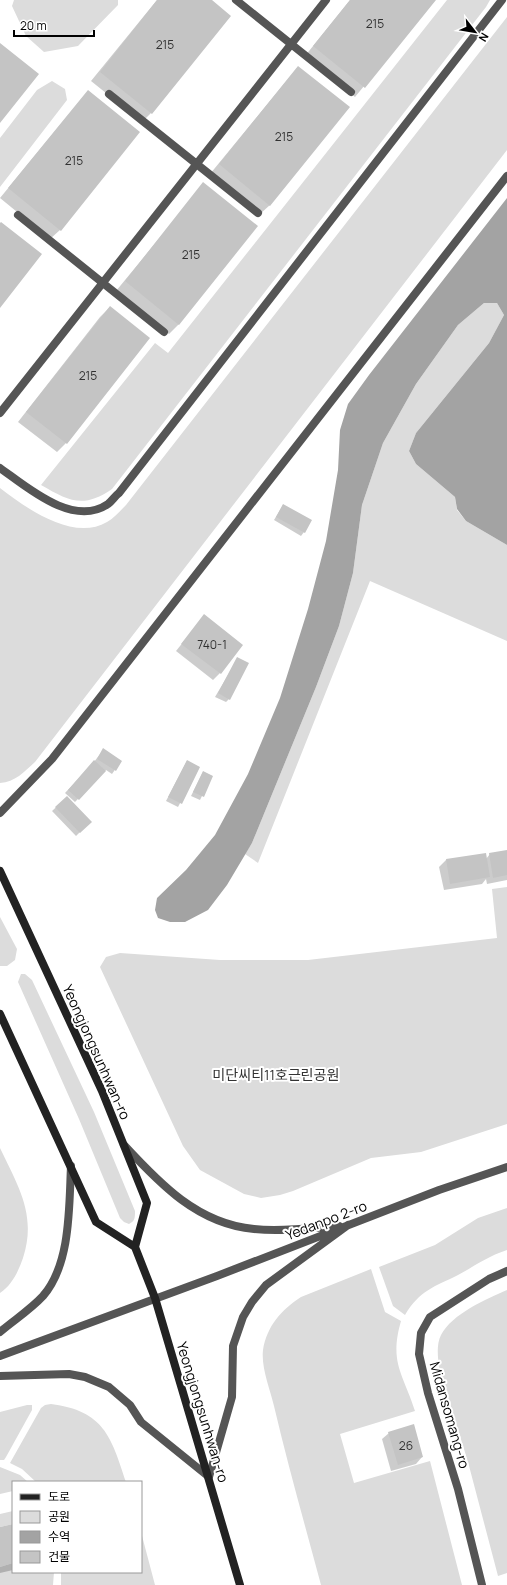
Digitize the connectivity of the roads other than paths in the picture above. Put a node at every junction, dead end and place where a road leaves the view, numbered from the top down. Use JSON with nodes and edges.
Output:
{"nodes":[{"id":1,"x":236,"y":0,"type":"edge"},
{"id":2,"x":326,"y":0,"type":"edge"},
{"id":3,"x":502,"y":0,"type":"edge"},
{"id":4,"x":291,"y":44,"type":"junction"},
{"id":5,"x":351,"y":92,"type":"dead end"},
{"id":6,"x":109,"y":94,"type":"dead end"},
{"id":7,"x":197,"y":164,"type":"junction"},
{"id":8,"x":507,"y":176,"type":"edge"},
{"id":9,"x":258,"y":213,"type":"dead end"},
{"id":10,"x":18,"y":215,"type":"dead end"},
{"id":11,"x":103,"y":283,"type":"junction"},
{"id":12,"x":164,"y":332,"type":"dead end"},
{"id":13,"x":0,"y":413,"type":"edge"},
{"id":14,"x":0,"y":468,"type":"edge"},
{"id":15,"x":0,"y":813,"type":"edge"},
{"id":16,"x":0,"y":871,"type":"edge"},
{"id":17,"x":0,"y":1014,"type":"edge"},
{"id":18,"x":123,"y":1145,"type":"junction"},
{"id":19,"x":70,"y":1166,"type":"junction"},
{"id":20,"x":507,"y":1167,"type":"edge"},
{"id":21,"x":348,"y":1225,"type":"junction"},
{"id":22,"x":136,"y":1247,"type":"junction"},
{"id":23,"x":507,"y":1271,"type":"edge"},
{"id":24,"x":155,"y":1298,"type":"junction"},
{"id":25,"x":0,"y":1332,"type":"edge"},
{"id":26,"x":0,"y":1356,"type":"edge"},
{"id":27,"x":0,"y":1376,"type":"edge"},
{"id":28,"x":209,"y":1477,"type":"junction"},
{"id":29,"x":240,"y":1585,"type":"edge"},
{"id":30,"x":482,"y":1585,"type":"edge"}],
"edges":[{"from":1,"to":4,"type":"street"},
{"from":2,"to":4,"type":"street"},
{"from":3,"to":14,"type":"street"},
{"from":4,"to":5,"type":"street"},
{"from":4,"to":7,"type":"street"},
{"from":6,"to":7,"type":"street"},
{"from":7,"to":9,"type":"street"},
{"from":7,"to":11,"type":"street"},
{"from":8,"to":15,"type":"street"},
{"from":10,"to":11,"type":"street"},
{"from":11,"to":12,"type":"street"},
{"from":11,"to":13,"type":"street"},
{"from":16,"to":18,"type":"main road","name":"Yeongjongsunhwan-ro"},
{"from":17,"to":19,"type":"main road"},
{"from":18,"to":21,"type":"street"},
{"from":18,"to":22,"type":"main road","name":"Yeongjongsunhwan-ro"},
{"from":19,"to":22,"type":"main road"},
{"from":19,"to":25,"type":"street"},
{"from":20,"to":21,"type":"street","name":"Yedanpo 2-ro"},
{"from":21,"to":24,"type":"street","name":"Yedanpo 2-ro"},
{"from":21,"to":28,"type":"street"},
{"from":22,"to":24,"type":"main road","name":"Yeongjongsunhwan-ro"},
{"from":23,"to":30,"type":"street","name":"Midansomang-ro"},
{"from":24,"to":26,"type":"street","name":"Yedanpo 2-ro"},
{"from":24,"to":28,"type":"main road","name":"Yeongjongsunhwan-ro"},
{"from":27,"to":28,"type":"street"},
{"from":28,"to":29,"type":"main road","name":"Yeongjongsunhwan-ro"}]}
